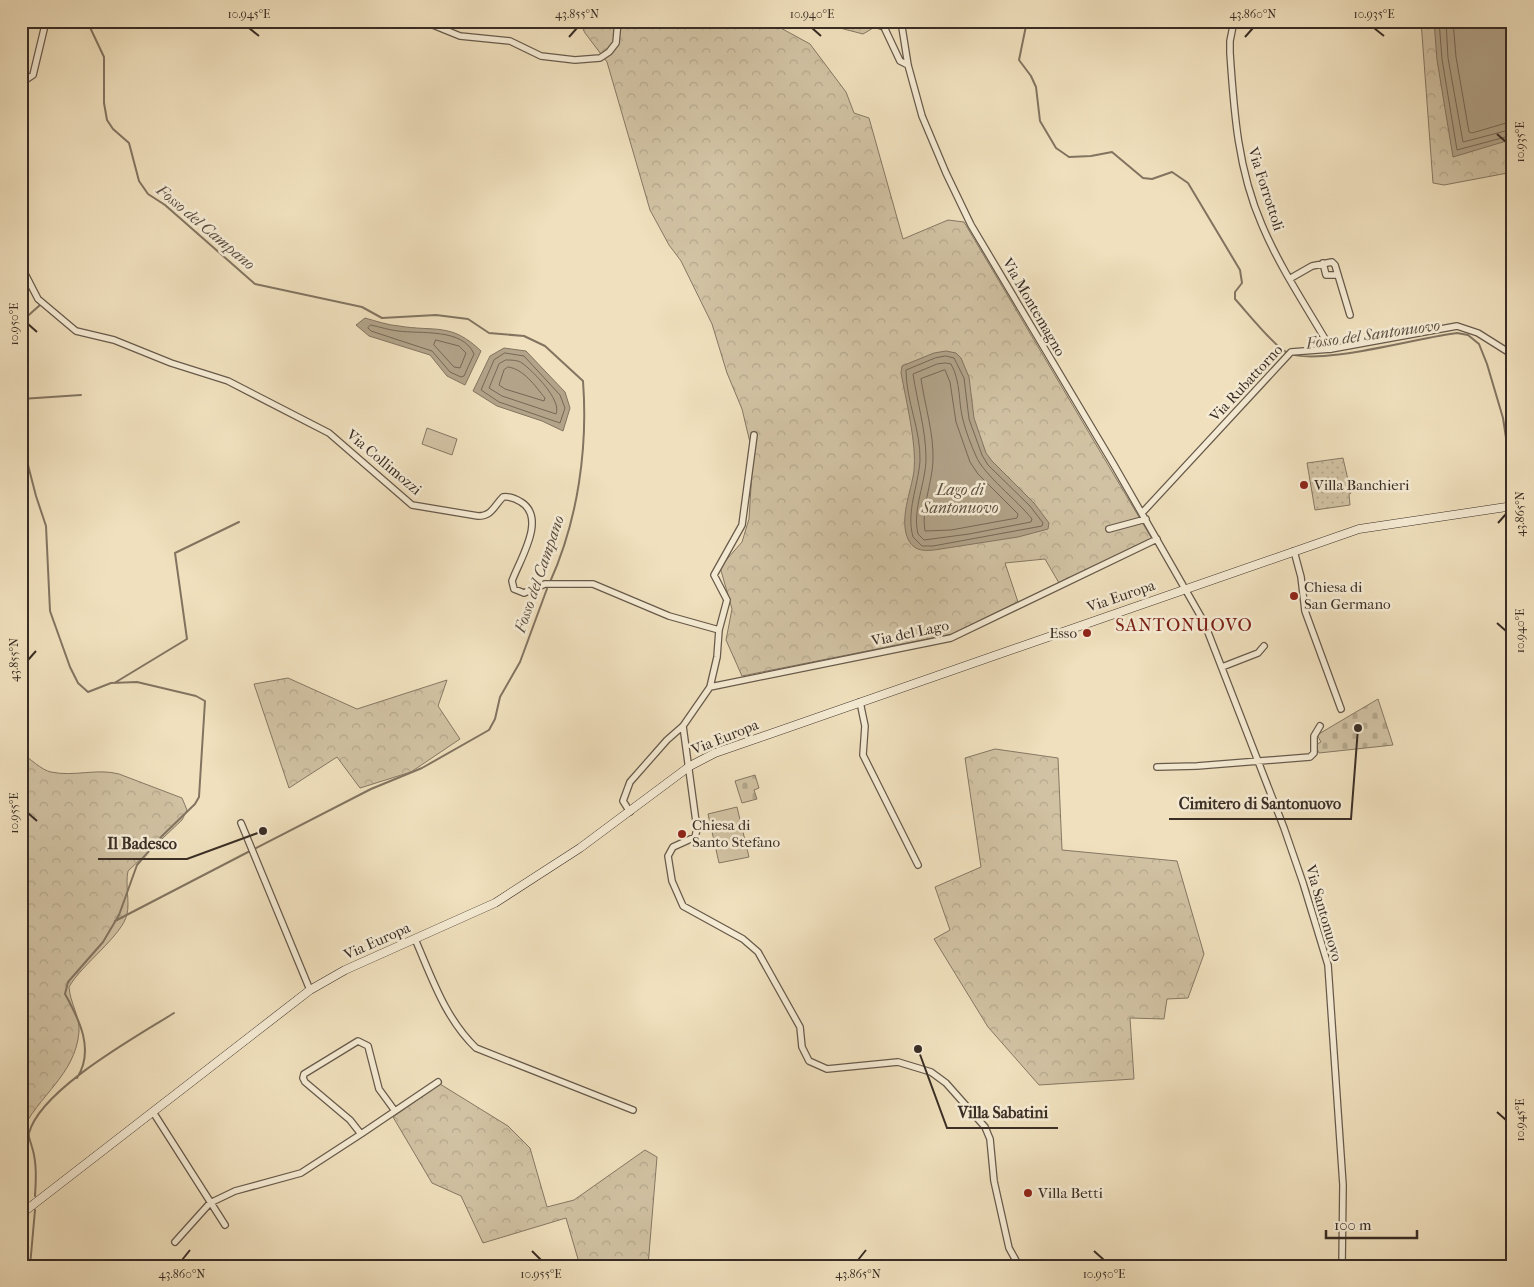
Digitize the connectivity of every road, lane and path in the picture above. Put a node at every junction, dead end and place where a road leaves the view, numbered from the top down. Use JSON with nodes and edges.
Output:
{"nodes":[{"id":1,"x":46,"y":21,"type":"edge"},
{"id":2,"x":423,"y":21,"type":"edge"},
{"id":3,"x":618,"y":21,"type":"edge"},
{"id":4,"x":867,"y":21,"type":"edge"},
{"id":5,"x":902,"y":21,"type":"edge"},
{"id":6,"x":1234,"y":21,"type":"edge"},
{"id":7,"x":908,"y":66,"type":"junction"},
{"id":8,"x":21,"y":83,"type":"edge"},
{"id":9,"x":1323,"y":263,"type":"junction"},
{"id":10,"x":21,"y":266,"type":"edge"},
{"id":11,"x":1338,"y":275,"type":"junction"},
{"id":12,"x":1290,"y":278,"type":"junction"},
{"id":13,"x":1350,"y":315,"type":"dead end"},
{"id":14,"x":1331,"y":349,"type":"junction"},
{"id":15,"x":1513,"y":355,"type":"edge"},
{"id":16,"x":754,"y":435,"type":"dead end"},
{"id":17,"x":1512,"y":506,"type":"edge"},
{"id":18,"x":1142,"y":513,"type":"junction"},
{"id":19,"x":1146,"y":519,"type":"junction"},
{"id":20,"x":1109,"y":529,"type":"dead end"},
{"id":21,"x":1157,"y":539,"type":"junction"},
{"id":22,"x":1294,"y":551,"type":"junction"},
{"id":23,"x":1186,"y":588,"type":"junction"},
{"id":24,"x":719,"y":630,"type":"junction"},
{"id":25,"x":1264,"y":646,"type":"dead end"},
{"id":26,"x":1222,"y":667,"type":"junction"},
{"id":27,"x":710,"y":687,"type":"junction"},
{"id":28,"x":860,"y":702,"type":"junction"},
{"id":29,"x":1341,"y":709,"type":"dead end"},
{"id":30,"x":683,"y":726,"type":"junction"},
{"id":31,"x":1320,"y":726,"type":"dead end"},
{"id":32,"x":1258,"y":761,"type":"junction"},
{"id":33,"x":690,"y":766,"type":"junction"},
{"id":34,"x":1157,"y":767,"type":"dead end"},
{"id":35,"x":630,"y":812,"type":"junction"},
{"id":36,"x":241,"y":823,"type":"dead end"},
{"id":37,"x":918,"y":866,"type":"dead end"},
{"id":38,"x":415,"y":939,"type":"junction"},
{"id":39,"x":310,"y":990,"type":"junction"},
{"id":40,"x":438,"y":1082,"type":"dead end"},
{"id":41,"x":395,"y":1110,"type":"junction"},
{"id":42,"x":633,"y":1110,"type":"dead end"},
{"id":43,"x":153,"y":1112,"type":"junction"},
{"id":44,"x":361,"y":1134,"type":"junction"},
{"id":45,"x":210,"y":1203,"type":"junction"},
{"id":46,"x":21,"y":1214,"type":"edge"},
{"id":47,"x":225,"y":1225,"type":"dead end"},
{"id":48,"x":175,"y":1242,"type":"dead end"},
{"id":49,"x":1019,"y":1266,"type":"edge"},
{"id":50,"x":1342,"y":1266,"type":"edge"}],
"edges":[{"from":1,"to":8,"type":"street"},
{"from":2,"to":3,"type":"street"},
{"from":4,"to":7,"type":"street"},
{"from":5,"to":7,"type":"street","name":"Via Montemagno"},
{"from":6,"to":12,"type":"street","name":"Via Forrottoli"},
{"from":7,"to":18,"type":"street","name":"Via Montemagno"},
{"from":9,"to":11,"type":"street"},
{"from":9,"to":11,"type":"street"},
{"from":9,"to":12,"type":"street"},
{"from":10,"to":24,"type":"street","name":"Via Collimozzi"},
{"from":11,"to":13,"type":"street"},
{"from":12,"to":14,"type":"street","name":"Via Forrottoli"},
{"from":14,"to":15,"type":"street","name":"Via Rubattorno"},
{"from":14,"to":18,"type":"street","name":"Via Rubattorno"},
{"from":16,"to":24,"type":"street"},
{"from":17,"to":22,"type":"main road","name":"Via Europa"},
{"from":18,"to":19,"type":"street","name":"Via Montemagno"},
{"from":19,"to":20,"type":"street"},
{"from":19,"to":21,"type":"street","name":"Via Montemagno"},
{"from":21,"to":23,"type":"street","name":"Via Montemagno"},
{"from":21,"to":27,"type":"street","name":"Via del Lago"},
{"from":22,"to":23,"type":"main road","name":"Via Europa"},
{"from":22,"to":29,"type":"street"},
{"from":23,"to":26,"type":"street","name":"Via Santonuovo"},
{"from":23,"to":28,"type":"main road","name":"Via Europa"},
{"from":24,"to":27,"type":"street"},
{"from":25,"to":26,"type":"street"},
{"from":26,"to":32,"type":"street","name":"Via Santonuovo"},
{"from":27,"to":30,"type":"street"},
{"from":28,"to":33,"type":"main road","name":"Via Europa"},
{"from":28,"to":37,"type":"street"},
{"from":30,"to":33,"type":"street"},
{"from":30,"to":35,"type":"street"},
{"from":31,"to":32,"type":"street"},
{"from":32,"to":34,"type":"street"},
{"from":32,"to":50,"type":"street","name":"Via Santonuovo"},
{"from":33,"to":35,"type":"main road","name":"Via Europa"},
{"from":33,"to":49,"type":"street"},
{"from":35,"to":38,"type":"main road","name":"Via Europa"},
{"from":36,"to":39,"type":"street"},
{"from":38,"to":39,"type":"main road","name":"Via Europa"},
{"from":38,"to":42,"type":"street"},
{"from":39,"to":43,"type":"main road","name":"Via Europa"},
{"from":40,"to":41,"type":"street"},
{"from":41,"to":44,"type":"street"},
{"from":41,"to":44,"type":"street"},
{"from":43,"to":45,"type":"street"},
{"from":43,"to":46,"type":"main road","name":"Via Europa"},
{"from":44,"to":45,"type":"street"},
{"from":45,"to":47,"type":"street"},
{"from":45,"to":48,"type":"street"}]}
